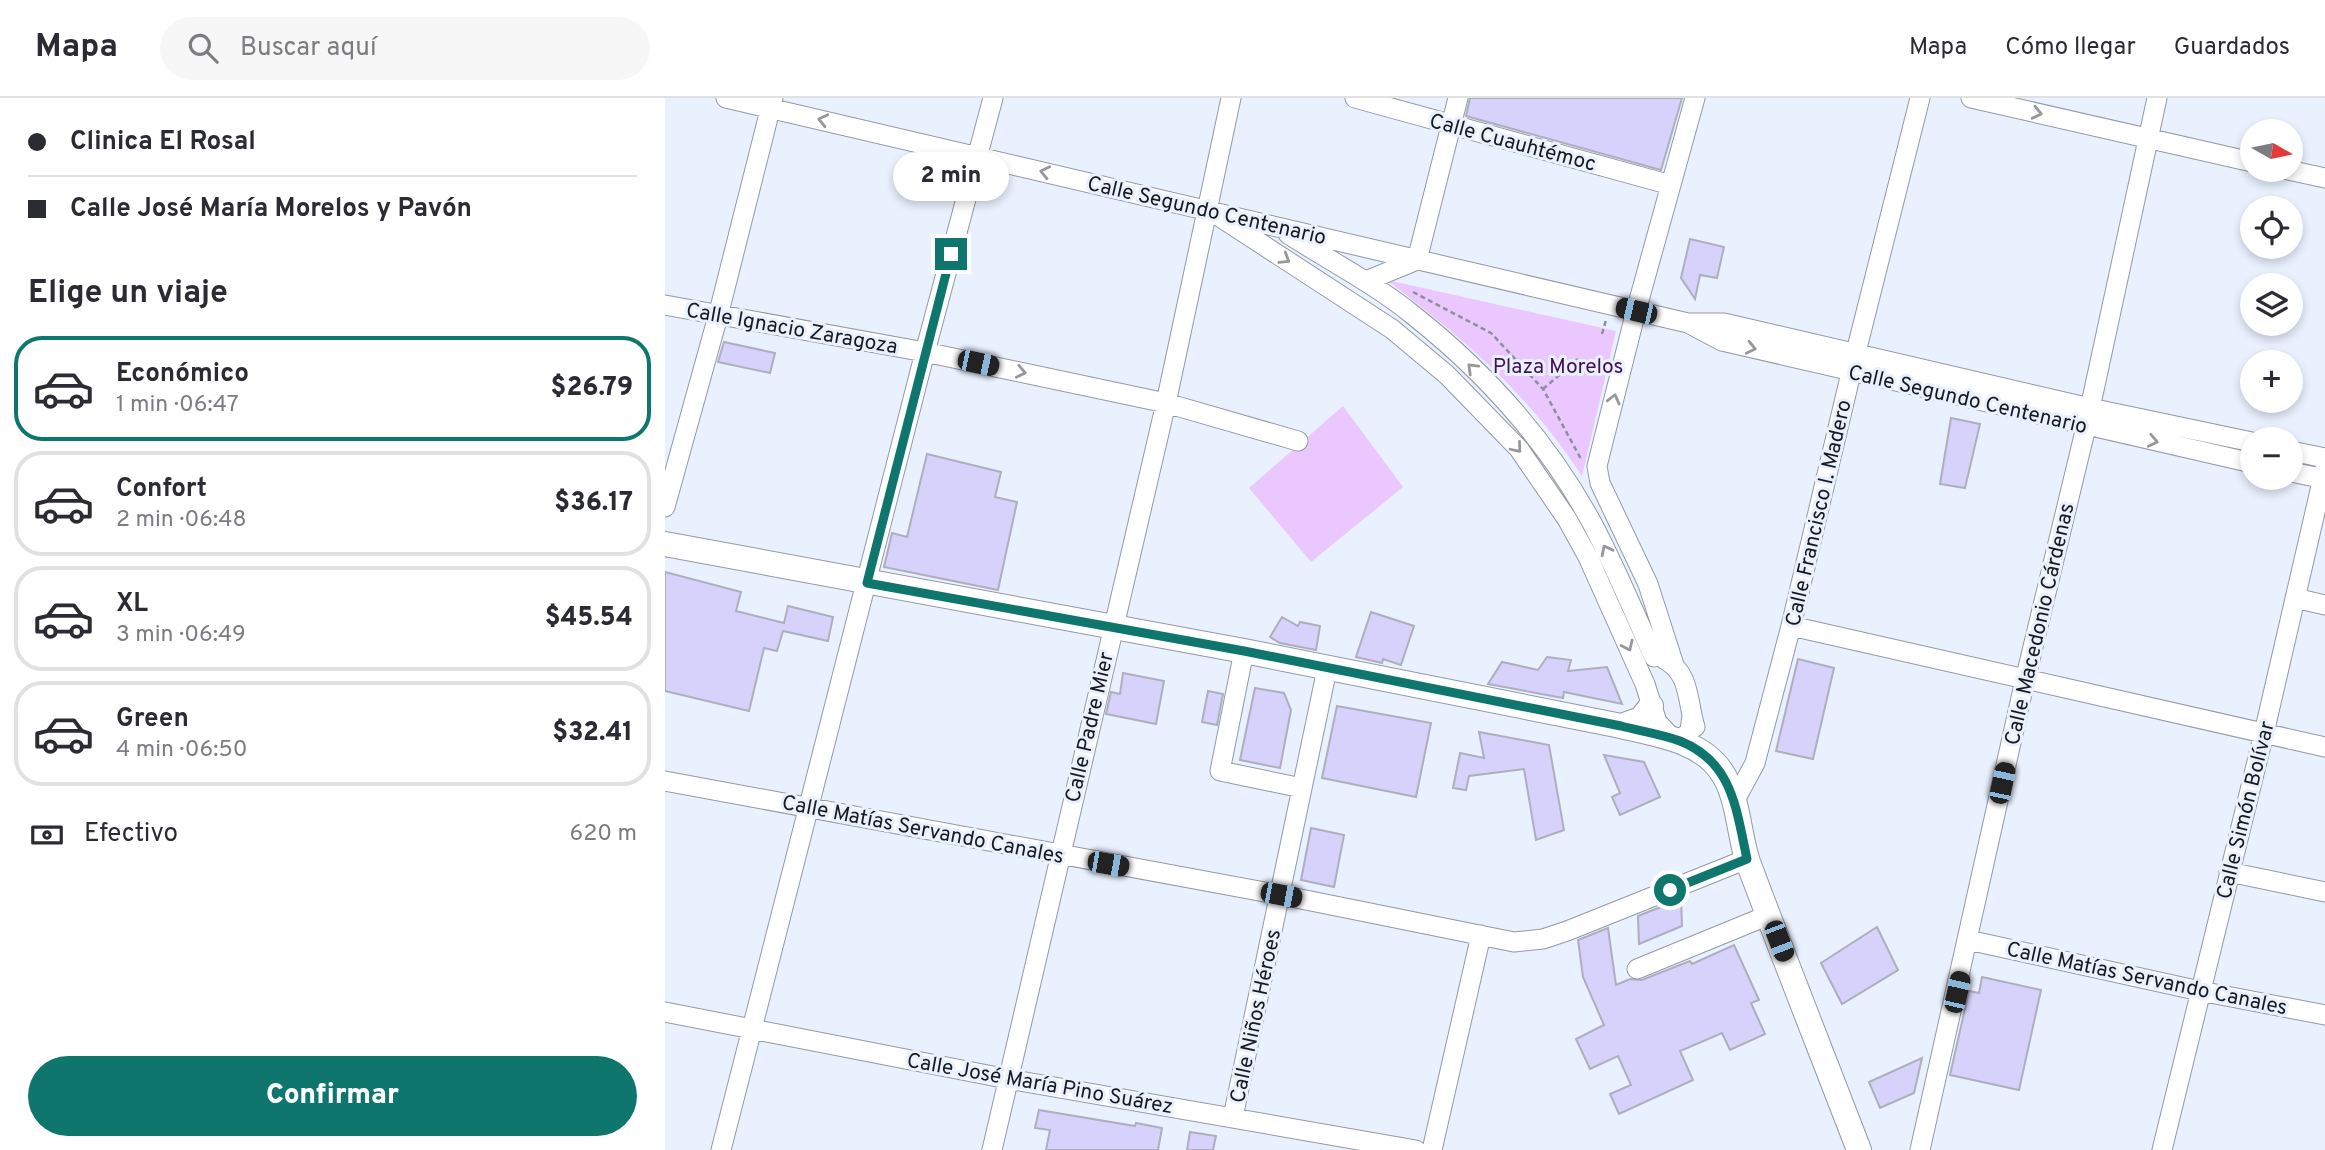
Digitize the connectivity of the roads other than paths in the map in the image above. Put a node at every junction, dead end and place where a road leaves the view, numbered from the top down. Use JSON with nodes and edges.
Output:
{"nodes":[{"id":1,"x":726,"y":98,"type":"edge"},
{"id":2,"x":992,"y":98,"type":"edge"},
{"id":3,"x":1231,"y":98,"type":"edge"},
{"id":4,"x":1355,"y":98,"type":"edge"},
{"id":5,"x":1458,"y":98,"type":"edge"},
{"id":6,"x":1695,"y":98,"type":"edge"},
{"id":7,"x":1920,"y":98,"type":"edge"},
{"id":8,"x":1971,"y":98,"type":"edge"},
{"id":9,"x":2157,"y":98,"type":"edge"},
{"id":10,"x":771,"y":103,"type":"edge"},
{"id":11,"x":1451,"y":125,"type":"junction"},
{"id":12,"x":2148,"y":139,"type":"junction"},
{"id":13,"x":977,"y":156,"type":"junction"},
{"id":14,"x":2240,"y":159,"type":"edge"},
{"id":15,"x":2303,"y":173,"type":"edge"},
{"id":16,"x":2325,"y":178,"type":"edge"},
{"id":17,"x":1671,"y":185,"type":"junction"},
{"id":18,"x":1207,"y":209,"type":"junction"},
{"id":19,"x":1274,"y":225,"type":"junction"},
{"id":20,"x":1417,"y":260,"type":"junction"},
{"id":21,"x":1366,"y":281,"type":"junction"},
{"id":22,"x":665,"y":305,"type":"edge"},
{"id":23,"x":1636,"y":311,"type":"junction"},
{"id":24,"x":718,"y":316,"type":"junction"},
{"id":25,"x":925,"y":352,"type":"junction"},
{"id":26,"x":1854,"y":362,"type":"junction"},
{"id":27,"x":1501,"y":396,"type":"junction"},
{"id":28,"x":1165,"y":403,"type":"junction"},
{"id":29,"x":1485,"y":413,"type":"junction"},
{"id":30,"x":2088,"y":417,"type":"junction"},
{"id":31,"x":1298,"y":440,"type":"dead end"},
{"id":32,"x":2240,"y":440,"type":"edge"},
{"id":33,"x":2303,"y":453,"type":"edge"},
{"id":34,"x":2325,"y":458,"type":"edge"},
{"id":35,"x":2240,"y":460,"type":"edge"},
{"id":36,"x":2303,"y":473,"type":"edge"},
{"id":37,"x":2324,"y":476,"type":"edge"},
{"id":38,"x":665,"y":507,"type":"edge"},
{"id":39,"x":665,"y":544,"type":"edge"},
{"id":40,"x":867,"y":583,"type":"junction"},
{"id":41,"x":2295,"y":598,"type":"junction"},
{"id":42,"x":2325,"y":605,"type":"edge"},
{"id":43,"x":1112,"y":626,"type":"junction"},
{"id":44,"x":1791,"y":626,"type":"junction"},
{"id":45,"x":1244,"y":651,"type":"junction"},
{"id":46,"x":1654,"y":657,"type":"junction"},
{"id":47,"x":1674,"y":665,"type":"junction"},
{"id":48,"x":1327,"y":668,"type":"junction"},
{"id":49,"x":2025,"y":680,"type":"junction"},
{"id":50,"x":1648,"y":695,"type":"junction"},
{"id":51,"x":1692,"y":715,"type":"junction"},
{"id":52,"x":1621,"y":726,"type":"junction"},
{"id":53,"x":2264,"y":733,"type":"junction"},
{"id":54,"x":1679,"y":741,"type":"junction"},
{"id":55,"x":2325,"y":747,"type":"edge"},
{"id":56,"x":1721,"y":770,"type":"junction"},
{"id":57,"x":665,"y":780,"type":"edge"},
{"id":58,"x":1302,"y":788,"type":"junction"},
{"id":59,"x":1734,"y":802,"type":"junction"},
{"id":60,"x":807,"y":807,"type":"junction"},
{"id":61,"x":1059,"y":855,"type":"junction"},
{"id":62,"x":1747,"y":859,"type":"junction"},
{"id":63,"x":2229,"y":872,"type":"junction"},
{"id":64,"x":2325,"y":892,"type":"edge"},
{"id":65,"x":1281,"y":895,"type":"junction"},
{"id":66,"x":1769,"y":915,"type":"junction"},
{"id":67,"x":1481,"y":935,"type":"junction"},
{"id":68,"x":1968,"y":940,"type":"junction"},
{"id":69,"x":1637,"y":968,"type":"dead end"},
{"id":70,"x":2200,"y":991,"type":"junction"},
{"id":71,"x":665,"y":1012,"type":"edge"},
{"id":72,"x":2325,"y":1015,"type":"edge"},
{"id":73,"x":753,"y":1028,"type":"junction"},
{"id":74,"x":1008,"y":1079,"type":"junction"},
{"id":75,"x":1233,"y":1117,"type":"junction"},
{"id":76,"x":721,"y":1150,"type":"edge"},
{"id":77,"x":992,"y":1150,"type":"edge"},
{"id":78,"x":1416,"y":1150,"type":"edge"},
{"id":79,"x":1433,"y":1150,"type":"edge"},
{"id":80,"x":1859,"y":1150,"type":"edge"},
{"id":81,"x":1920,"y":1150,"type":"edge"},
{"id":82,"x":2162,"y":1150,"type":"edge"}],
"edges":[{"from":1,"to":10,"type":"street","name":"Calle Segundo Centenario"},
{"from":2,"to":13,"type":"street"},
{"from":3,"to":18,"type":"street","name":"Calle Padre Mier"},
{"from":4,"to":11,"type":"street","name":"Calle Cuauhtémoc"},
{"from":5,"to":11,"type":"street"},
{"from":6,"to":17,"type":"street"},
{"from":7,"to":26,"type":"street","name":"Calle Francisco I. Madero"},
{"from":8,"to":12,"type":"street","one_way":true},
{"from":9,"to":12,"type":"street","name":"Calle Macedonio Cárdenas"},
{"from":13,"to":10,"type":"street","name":"Calle Segundo Centenario","one_way":true},
{"from":10,"to":24,"type":"street"},
{"from":11,"to":17,"type":"street","name":"Calle Cuauhtémoc"},
{"from":11,"to":20,"type":"street"},
{"from":12,"to":14,"type":"street"},
{"from":12,"to":30,"type":"street","name":"Calle Macedonio Cárdenas"},
{"from":18,"to":13,"type":"street","name":"Calle Segundo Centenario","one_way":true},
{"from":13,"to":25,"type":"street"},
{"from":15,"to":16,"type":"street"},
{"from":17,"to":23,"type":"street"},
{"from":18,"to":19,"type":"street","name":"Calle Segundo Centenario"},
{"from":18,"to":28,"type":"street","name":"Calle Padre Mier"},
{"from":18,"to":29,"type":"street","one_way":true},
{"from":19,"to":20,"type":"street","name":"Calle Segundo Centenario"},
{"from":19,"to":21,"type":"street"},
{"from":20,"to":21,"type":"street"},
{"from":20,"to":23,"type":"street","name":"Calle Segundo Centenario"},
{"from":27,"to":21,"type":"street","one_way":true},
{"from":22,"to":24,"type":"street","name":"Calle Ignacio Zaragoza"},
{"from":23,"to":26,"type":"street","name":"Calle Segundo Centenario"},
{"from":47,"to":23,"type":"street","one_way":true},
{"from":24,"to":25,"type":"street","name":"Calle Ignacio Zaragoza"},
{"from":24,"to":38,"type":"street"},
{"from":25,"to":28,"type":"street","name":"Calle Ignacio Zaragoza","one_way":true},
{"from":25,"to":40,"type":"street"},
{"from":26,"to":30,"type":"street","name":"Calle Segundo Centenario"},
{"from":26,"to":44,"type":"street","name":"Calle Francisco I. Madero"},
{"from":27,"to":29,"type":"street"},
{"from":46,"to":27,"type":"street","one_way":true},
{"from":28,"to":31,"type":"street","name":"Calle Ignacio Zaragoza"},
{"from":28,"to":43,"type":"street","name":"Calle Padre Mier"},
{"from":29,"to":50,"type":"street","one_way":true},
{"from":30,"to":32,"type":"street","name":"Calle Segundo Centenario"},
{"from":30,"to":35,"type":"street","name":"Calle Segundo Centenario","one_way":true},
{"from":30,"to":49,"type":"street","name":"Calle Macedonio Cárdenas"},
{"from":33,"to":34,"type":"street"},
{"from":36,"to":37,"type":"street"},
{"from":37,"to":41,"type":"street","name":"Calle Simón Bolívar"},
{"from":39,"to":40,"type":"main road"},
{"from":40,"to":43,"type":"main road"},
{"from":40,"to":60,"type":"street"},
{"from":41,"to":42,"type":"street"},
{"from":41,"to":53,"type":"street","name":"Calle Simón Bolívar"},
{"from":43,"to":45,"type":"main road"},
{"from":43,"to":61,"type":"street","name":"Calle Padre Mier"},
{"from":44,"to":49,"type":"street"},
{"from":44,"to":59,"type":"street","name":"Calle Francisco I. Madero"},
{"from":45,"to":48,"type":"main road"},
{"from":45,"to":58,"type":"street"},
{"from":46,"to":47,"type":"street"},
{"from":46,"to":50,"type":"street"},
{"from":47,"to":51,"type":"street"},
{"from":48,"to":52,"type":"main road"},
{"from":48,"to":58,"type":"street","name":"Calle Niños Héroes"},
{"from":49,"to":53,"type":"street"},
{"from":49,"to":68,"type":"street","name":"Calle Macedonio Cárdenas"},
{"from":50,"to":52,"type":"main road"},
{"from":50,"to":54,"type":"street"},
{"from":51,"to":54,"type":"street"},
{"from":51,"to":56,"type":"street"},
{"from":52,"to":54,"type":"main road"},
{"from":53,"to":55,"type":"street"},
{"from":53,"to":63,"type":"street","name":"Calle Simón Bolívar"},
{"from":54,"to":56,"type":"main road"},
{"from":56,"to":59,"type":"main road"},
{"from":57,"to":60,"type":"street","name":"Calle Matías Servando Canales"},
{"from":58,"to":65,"type":"street","name":"Calle Niños Héroes"},
{"from":59,"to":62,"type":"main road"},
{"from":60,"to":61,"type":"street","name":"Calle Matías Servando Canales"},
{"from":60,"to":73,"type":"street"},
{"from":61,"to":65,"type":"street","name":"Calle Matías Servando Canales"},
{"from":61,"to":74,"type":"street","name":"Calle Padre Mier"},
{"from":62,"to":66,"type":"main road"},
{"from":62,"to":67,"type":"street","name":"Calle Matías Servando Canales"},
{"from":63,"to":64,"type":"street"},
{"from":63,"to":70,"type":"street","name":"Calle Simón Bolívar"},
{"from":65,"to":67,"type":"street","name":"Calle Matías Servando Canales"},
{"from":65,"to":75,"type":"street","name":"Calle Niños Héroes"},
{"from":66,"to":69,"type":"street"},
{"from":66,"to":80,"type":"main road"},
{"from":67,"to":79,"type":"street"},
{"from":68,"to":70,"type":"street","name":"Calle Matías Servando Canales"},
{"from":68,"to":81,"type":"street","name":"Calle Macedonio Cárdenas"},
{"from":70,"to":72,"type":"street","name":"Calle Matías Servando Canales"},
{"from":70,"to":82,"type":"street","name":"Calle Simón Bolívar"},
{"from":71,"to":73,"type":"street","name":"Calle José María Pino Suárez"},
{"from":73,"to":74,"type":"street","name":"Calle José María Pino Suárez"},
{"from":73,"to":76,"type":"street"},
{"from":74,"to":75,"type":"street","name":"Calle José María Pino Suárez"},
{"from":74,"to":77,"type":"street","name":"Calle Padre Mier"},
{"from":75,"to":78,"type":"street","name":"Calle José María Pino Suárez"}]}
